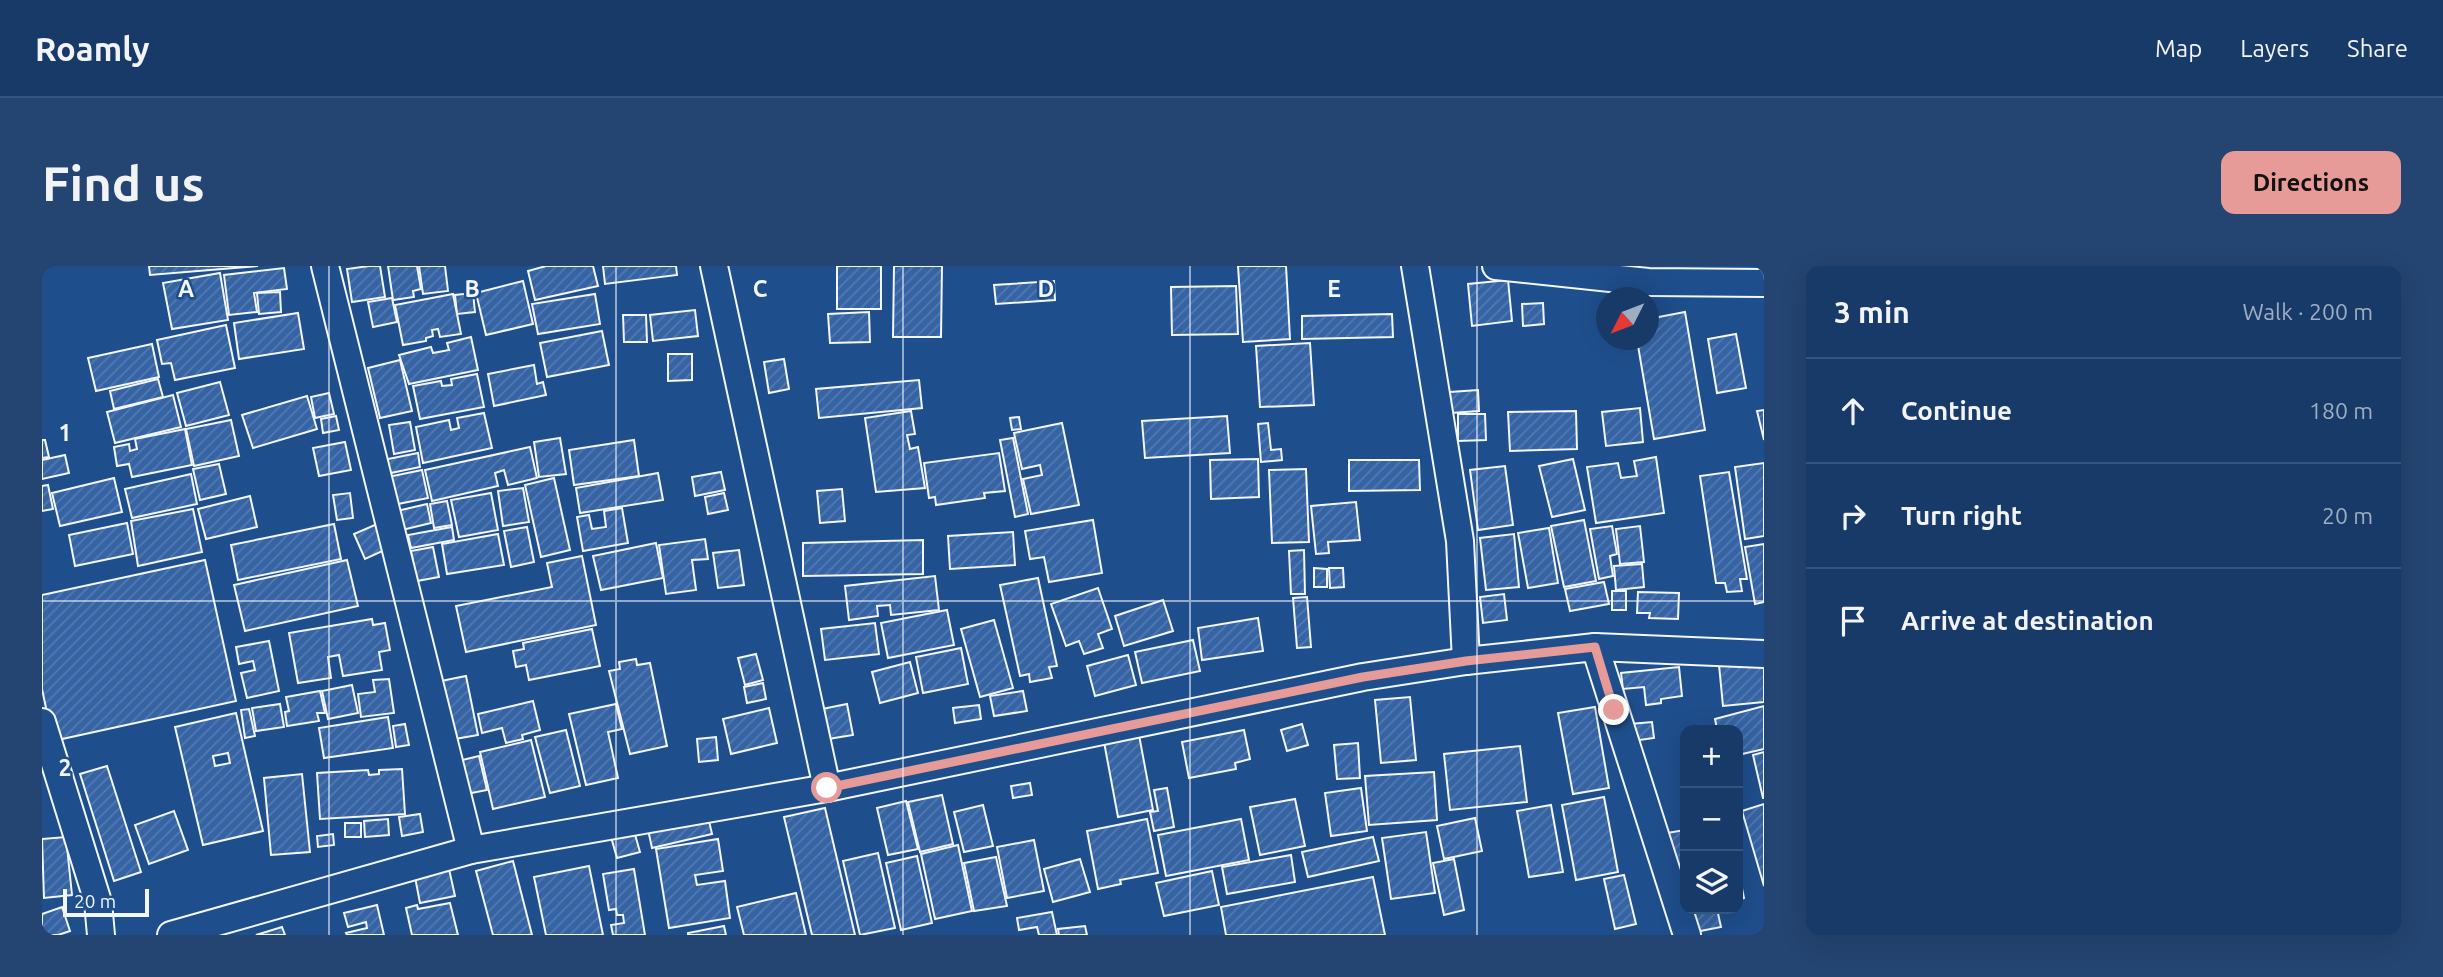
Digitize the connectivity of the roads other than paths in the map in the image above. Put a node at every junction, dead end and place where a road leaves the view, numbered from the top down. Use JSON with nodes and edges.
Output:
{"nodes":[{"id":1,"x":325,"y":266,"type":"edge"},
{"id":2,"x":714,"y":266,"type":"edge"},
{"id":3,"x":1415,"y":266,"type":"edge"},
{"id":4,"x":1496,"y":266,"type":"edge"},
{"id":5,"x":1764,"y":282,"type":"edge"},
{"id":6,"x":1595,"y":647,"type":"junction"},
{"id":7,"x":1764,"y":654,"type":"edge"},
{"id":8,"x":1466,"y":661,"type":"junction"},
{"id":9,"x":42,"y":722,"type":"edge"},
{"id":10,"x":827,"y":788,"type":"junction"},
{"id":11,"x":471,"y":850,"type":"junction"},
{"id":12,"x":102,"y":935,"type":"edge"},
{"id":13,"x":171,"y":935,"type":"edge"},
{"id":14,"x":1687,"y":935,"type":"edge"}],
"edges":[{"from":1,"to":11,"type":"street"},
{"from":2,"to":10,"type":"street"},
{"from":3,"to":8,"type":"street"},
{"from":4,"to":5,"type":"street"},
{"from":6,"to":7,"type":"street"},
{"from":6,"to":8,"type":"street"},
{"from":6,"to":14,"type":"street"},
{"from":8,"to":10,"type":"street"},
{"from":9,"to":12,"type":"street"},
{"from":10,"to":11,"type":"street"},
{"from":11,"to":13,"type":"street"}]}
